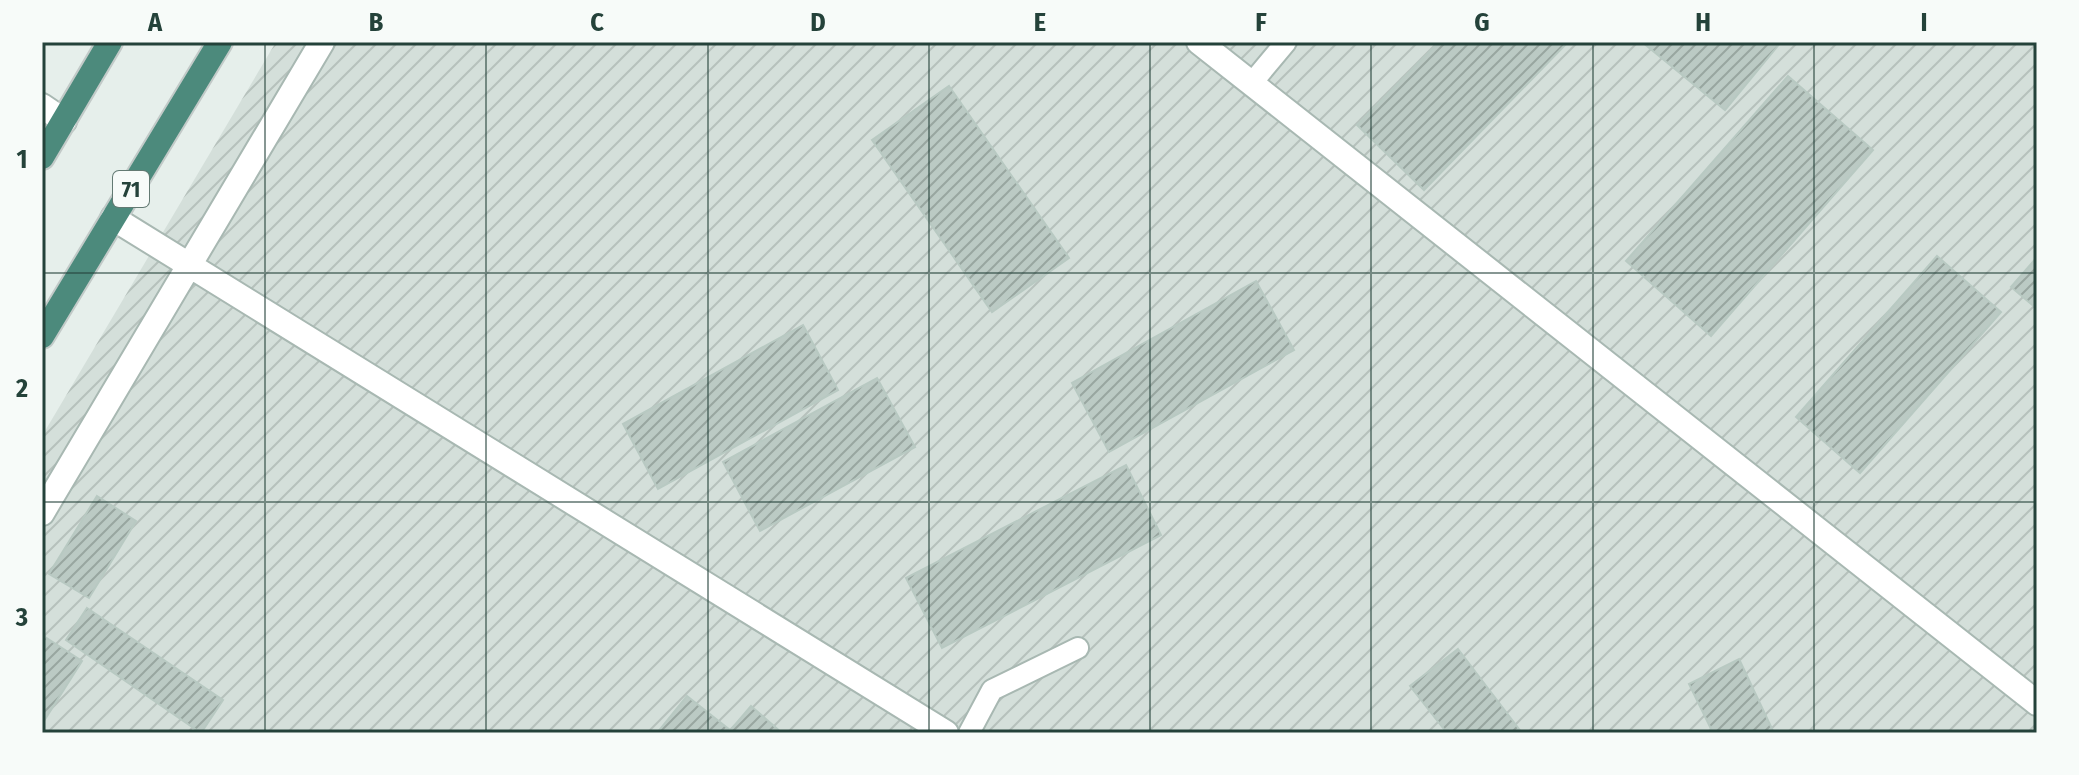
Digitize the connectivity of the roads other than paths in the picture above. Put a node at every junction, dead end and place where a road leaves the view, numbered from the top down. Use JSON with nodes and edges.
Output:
{"nodes":[{"id":1,"x":110,"y":42,"type":"edge"},
{"id":2,"x":220,"y":42,"type":"edge"},
{"id":3,"x":322,"y":42,"type":"edge"},
{"id":4,"x":1199,"y":42,"type":"edge"},
{"id":5,"x":1286,"y":42,"type":"edge"},
{"id":6,"x":1251,"y":84,"type":"junction"},
{"id":7,"x":42,"y":106,"type":"edge"},
{"id":8,"x":64,"y":121,"type":"junction"},
{"id":9,"x":42,"y":157,"type":"edge"},
{"id":10,"x":113,"y":218,"type":"junction"},
{"id":11,"x":190,"y":265,"type":"junction"},
{"id":12,"x":42,"y":336,"type":"edge"},
{"id":13,"x":42,"y":513,"type":"edge"},
{"id":14,"x":1078,"y":648,"type":"dead end"},
{"id":15,"x":2037,"y":703,"type":"edge"},
{"id":16,"x":946,"y":733,"type":"edge"},
{"id":17,"x":969,"y":733,"type":"edge"}],
"edges":[{"from":1,"to":8,"type":"highway"},
{"from":2,"to":10,"type":"highway","number":"71"},
{"from":3,"to":11,"type":"street"},
{"from":4,"to":6,"type":"street"},
{"from":5,"to":6,"type":"lane"},
{"from":6,"to":15,"type":"street"},
{"from":7,"to":8,"type":"street"},
{"from":8,"to":9,"type":"highway"},
{"from":10,"to":11,"type":"street"},
{"from":10,"to":12,"type":"highway","number":"71"},
{"from":11,"to":13,"type":"street"},
{"from":11,"to":16,"type":"street"},
{"from":14,"to":17,"type":"lane"}]}
